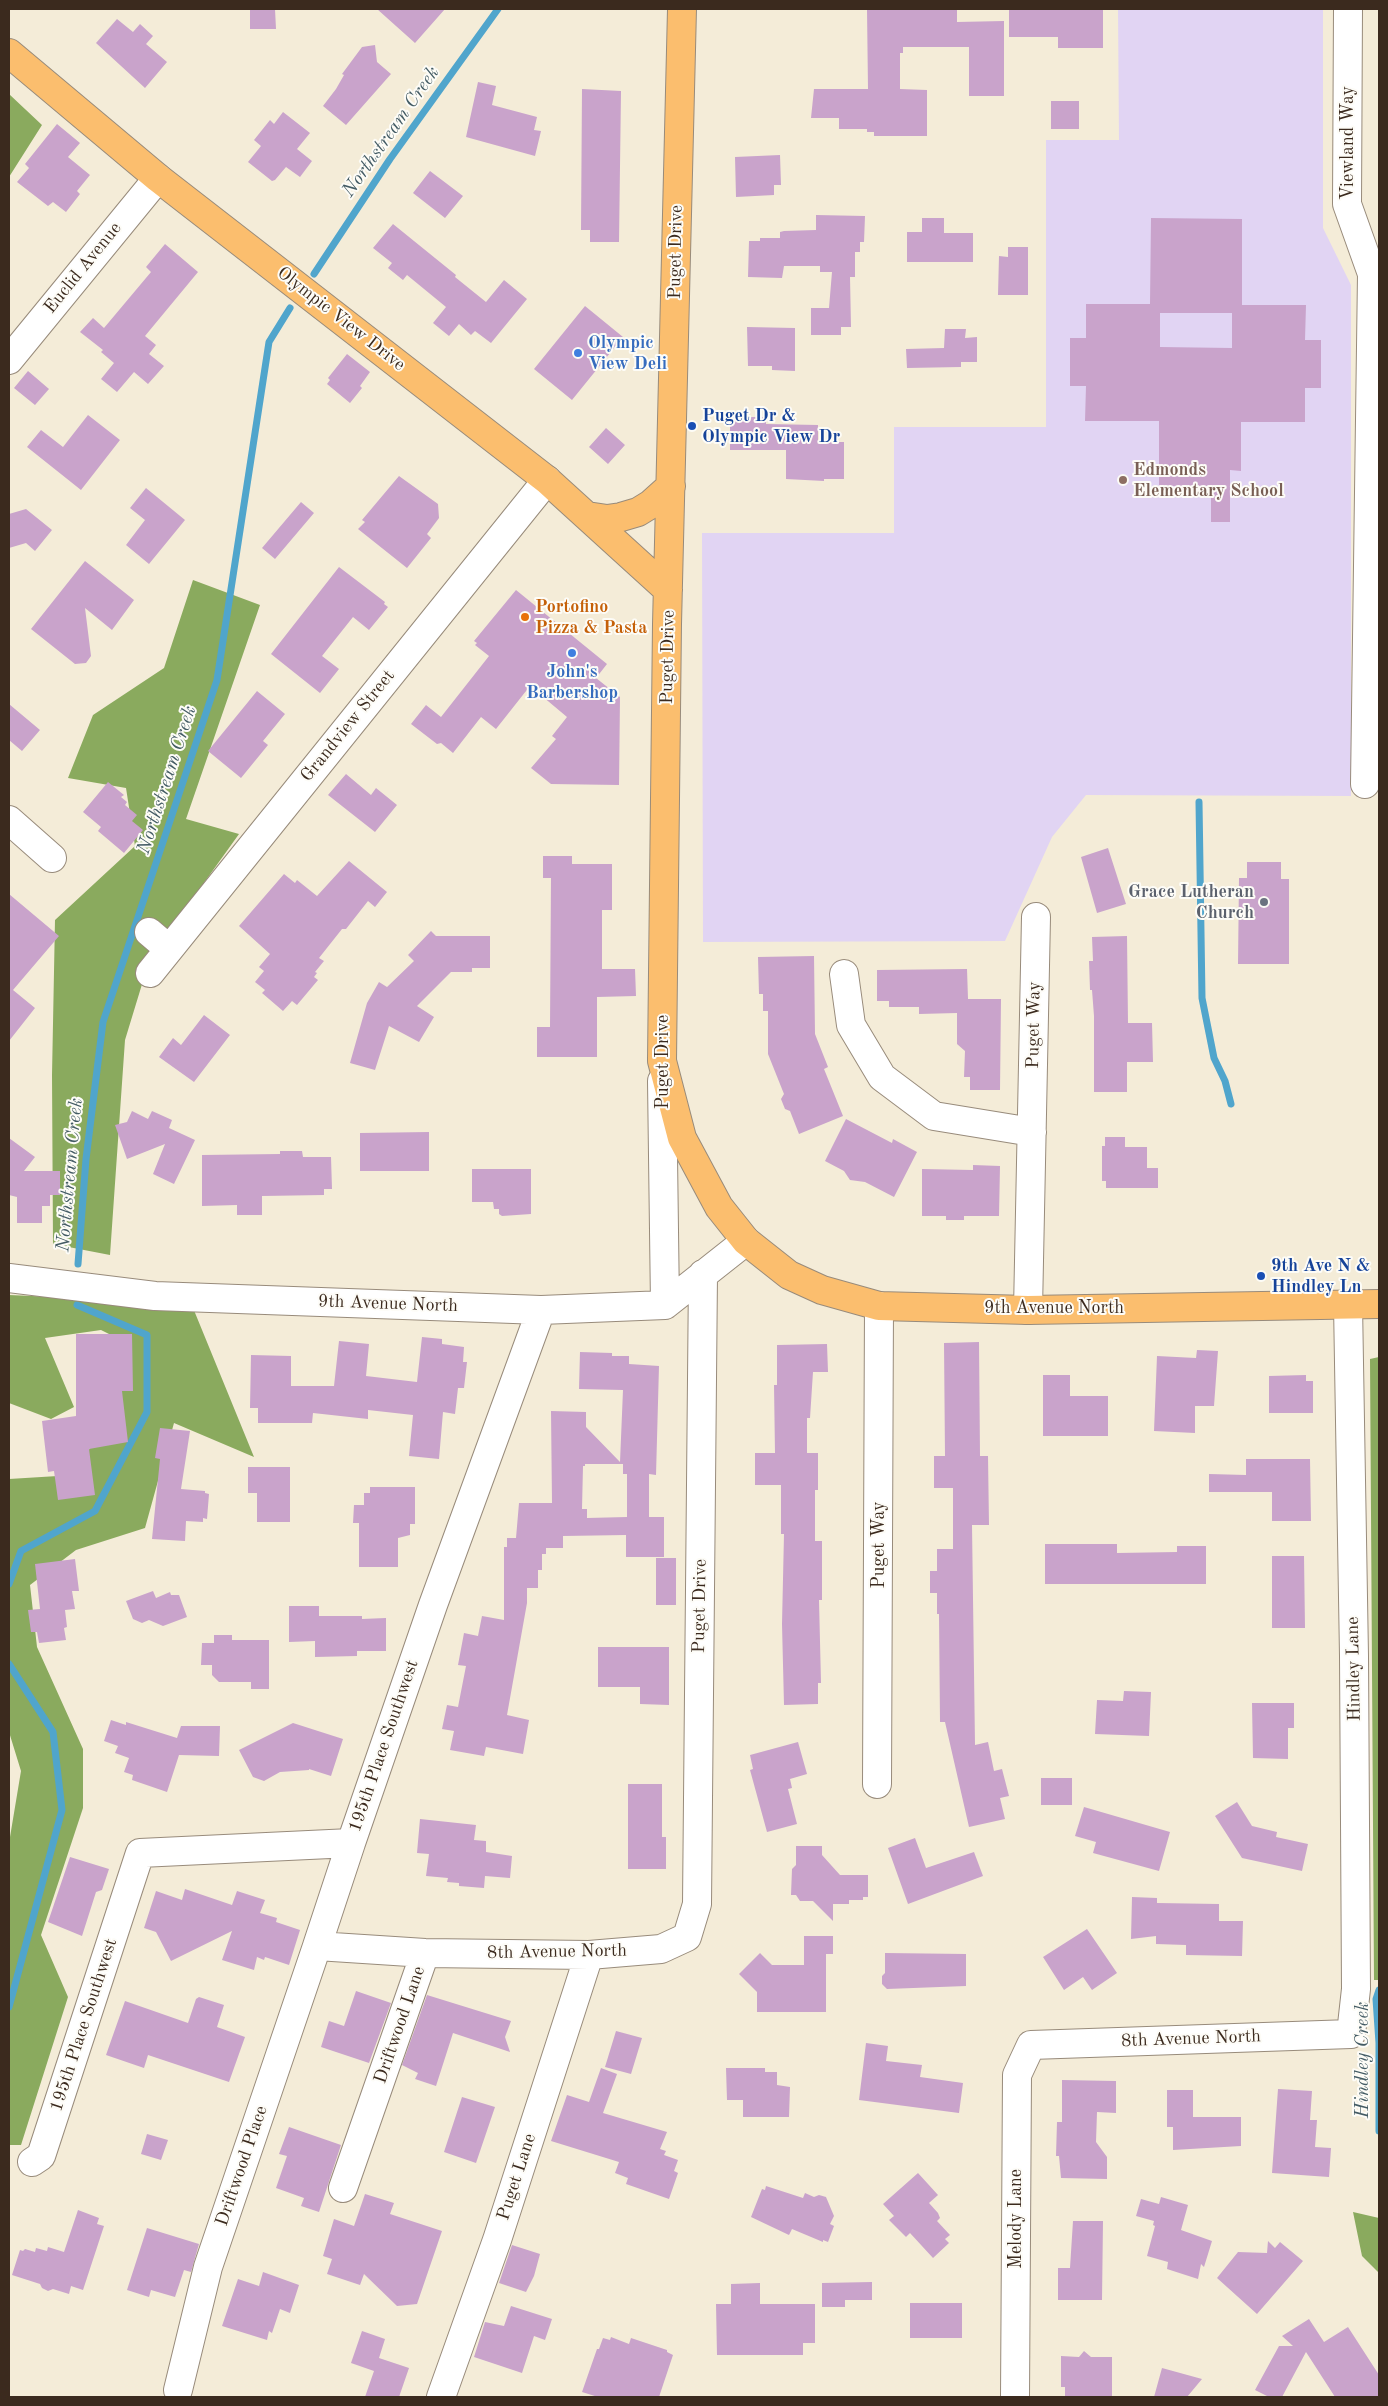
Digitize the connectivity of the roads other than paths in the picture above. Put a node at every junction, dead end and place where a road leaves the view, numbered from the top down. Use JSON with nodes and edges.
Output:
{"nodes":[{"id":1,"x":682,"y":9,"type":"edge"},
{"id":2,"x":1348,"y":9,"type":"edge"},
{"id":3,"x":9,"y":53,"type":"edge"},
{"id":4,"x":158,"y":178,"type":"junction"},
{"id":5,"x":9,"y":360,"type":"edge"},
{"id":6,"x":547,"y":480,"type":"junction"},
{"id":7,"x":671,"y":486,"type":"junction"},
{"id":8,"x":587,"y":516,"type":"junction"},
{"id":9,"x":668,"y":590,"type":"junction"},
{"id":10,"x":1365,"y":784,"type":"dead end"},
{"id":11,"x":9,"y":820,"type":"edge"},
{"id":12,"x":52,"y":858,"type":"dead end"},
{"id":13,"x":1036,"y":917,"type":"dead end"},
{"id":14,"x":149,"y":932,"type":"dead end"},
{"id":15,"x":169,"y":949,"type":"junction"},
{"id":16,"x":150,"y":973,"type":"dead end"},
{"id":17,"x":844,"y":974,"type":"dead end"},
{"id":18,"x":662,"y":1062,"type":"junction"},
{"id":19,"x":1032,"y":1132,"type":"junction"},
{"id":20,"x":746,"y":1241,"type":"junction"},
{"id":21,"x":703,"y":1274,"type":"junction"},
{"id":22,"x":9,"y":1278,"type":"edge"},
{"id":23,"x":1348,"y":1304,"type":"junction"},
{"id":24,"x":1379,"y":1304,"type":"edge"},
{"id":25,"x":665,"y":1305,"type":"junction"},
{"id":26,"x":879,"y":1306,"type":"junction"},
{"id":27,"x":541,"y":1310,"type":"junction"},
{"id":28,"x":1028,"y":1310,"type":"junction"},
{"id":29,"x":877,"y":1784,"type":"dead end"},
{"id":30,"x":351,"y":1843,"type":"junction"},
{"id":31,"x":688,"y":1937,"type":"joint"},
{"id":32,"x":317,"y":1946,"type":"junction"},
{"id":33,"x":425,"y":1953,"type":"junction"},
{"id":34,"x":589,"y":1955,"type":"junction"},
{"id":35,"x":1351,"y":2034,"type":"joint"},
{"id":36,"x":1031,"y":2045,"type":"joint"},
{"id":37,"x":32,"y":2162,"type":"dead end"},
{"id":38,"x":343,"y":2188,"type":"dead end"},
{"id":39,"x":178,"y":2390,"type":"dead end"},
{"id":40,"x":441,"y":2397,"type":"edge"},
{"id":41,"x":1015,"y":2397,"type":"edge"}],
"edges":[{"from":1,"to":7,"type":"main road","name":"Puget Drive"},
{"from":2,"to":10,"type":"street","name":"Viewland Way"},
{"from":3,"to":4,"type":"main road","name":"Olympic View Drive"},
{"from":4,"to":5,"type":"street","name":"Euclid Avenue"},
{"from":4,"to":6,"type":"main road","name":"Olympic View Drive"},
{"from":6,"to":8,"type":"main road","name":"Olympic View Drive"},
{"from":6,"to":15,"type":"street","name":"Grandview Street"},
{"from":7,"to":8,"type":"main road"},
{"from":7,"to":9,"type":"main road","name":"Puget Drive"},
{"from":8,"to":9,"type":"main road","name":"Olympic View Drive"},
{"from":9,"to":18,"type":"main road","name":"Puget Drive"},
{"from":11,"to":12,"type":"street"},
{"from":13,"to":19,"type":"street","name":"Puget Way"},
{"from":14,"to":15,"type":"street"},
{"from":15,"to":16,"type":"street","name":"Grandview Street"},
{"from":17,"to":19,"type":"street"},
{"from":18,"to":20,"type":"main road","name":"9th Avenue North"},
{"from":18,"to":25,"type":"street","name":"Puget Drive"},
{"from":19,"to":28,"type":"street","name":"Puget Way"},
{"from":20,"to":21,"type":"street"},
{"from":20,"to":26,"type":"main road","name":"9th Avenue North"},
{"from":21,"to":25,"type":"street"},
{"from":21,"to":31,"type":"street","name":"Puget Drive"},
{"from":22,"to":27,"type":"street","name":"9th Avenue North"},
{"from":23,"to":24,"type":"main road","name":"9th Avenue North"},
{"from":23,"to":28,"type":"main road","name":"9th Avenue North"},
{"from":23,"to":35,"type":"street","name":"Hindley Lane"},
{"from":25,"to":27,"type":"street","name":"9th Avenue North"},
{"from":26,"to":28,"type":"main road","name":"9th Avenue North"},
{"from":26,"to":29,"type":"street","name":"Puget Way"},
{"from":27,"to":30,"type":"street","name":"195th Place Southwest"},
{"from":30,"to":32,"type":"street"},
{"from":30,"to":37,"type":"street","name":"195th Place Southwest"},
{"from":31,"to":34,"type":"street","name":"8th Avenue North"},
{"from":32,"to":33,"type":"street","name":"Driftwood Lane"},
{"from":32,"to":39,"type":"street","name":"Driftwood Place"},
{"from":33,"to":34,"type":"street","name":"8th Avenue North"},
{"from":33,"to":38,"type":"street","name":"Driftwood Lane"},
{"from":34,"to":40,"type":"street","name":"Puget Lane"},
{"from":35,"to":36,"type":"street","name":"8th Avenue North"},
{"from":36,"to":41,"type":"street","name":"Melody Lane"}]}
